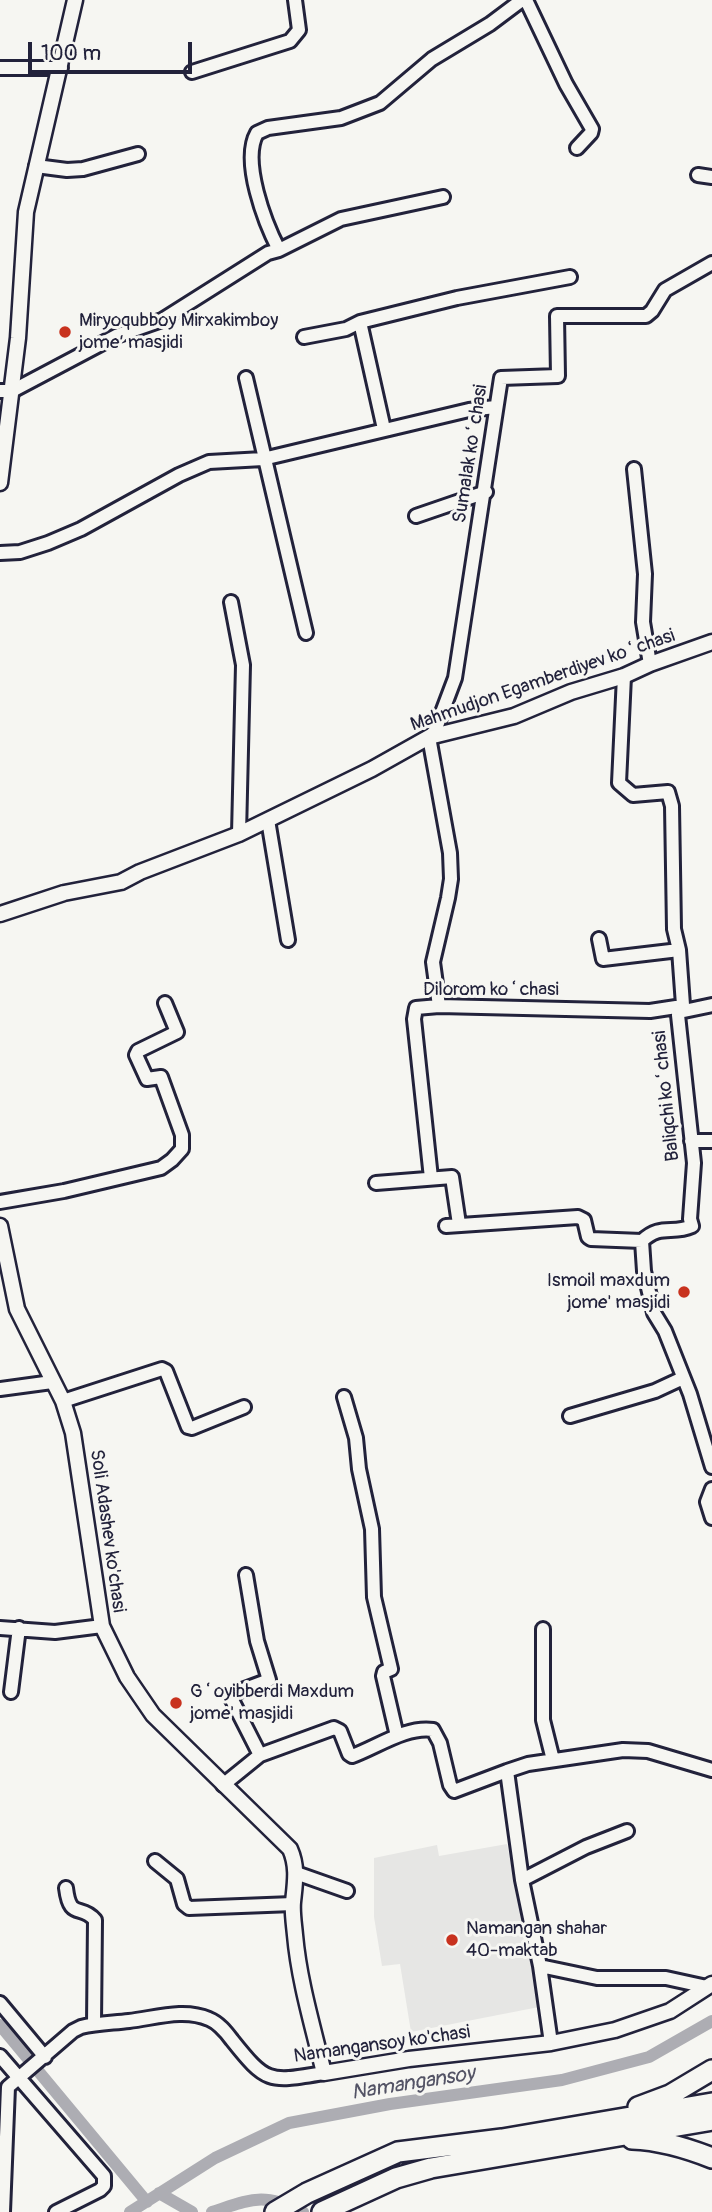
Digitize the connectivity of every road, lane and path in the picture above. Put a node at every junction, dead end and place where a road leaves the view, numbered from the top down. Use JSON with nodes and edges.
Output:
{"nodes":[{"id":1,"x":75,"y":0,"type":"edge"},
{"id":2,"x":295,"y":0,"type":"edge"},
{"id":3,"x":524,"y":0,"type":"edge"},
{"id":4,"x":0,"y":68,"type":"edge"},
{"id":5,"x":61,"y":68,"type":"junction"},
{"id":6,"x":192,"y":72,"type":"dead end"},
{"id":7,"x":577,"y":148,"type":"dead end"},
{"id":8,"x":138,"y":154,"type":"dead end"},
{"id":9,"x":36,"y":166,"type":"junction"},
{"id":10,"x":698,"y":175,"type":"dead end"},
{"id":11,"x":712,"y":177,"type":"edge"},
{"id":12,"x":443,"y":197,"type":"dead end"},
{"id":13,"x":279,"y":250,"type":"junction"},
{"id":14,"x":712,"y":262,"type":"edge"},
{"id":15,"x":570,"y":277,"type":"dead end"},
{"id":16,"x":360,"y":322,"type":"junction"},
{"id":17,"x":304,"y":337,"type":"dead end"},
{"id":18,"x":246,"y":378,"type":"dead end"},
{"id":19,"x":6,"y":391,"type":"edge"},
{"id":20,"x":495,"y":407,"type":"junction"},
{"id":21,"x":384,"y":429,"type":"junction"},
{"id":22,"x":263,"y":458,"type":"junction"},
{"id":23,"x":634,"y":469,"type":"dead end"},
{"id":24,"x":0,"y":483,"type":"edge"},
{"id":25,"x":486,"y":492,"type":"junction"},
{"id":26,"x":416,"y":516,"type":"dead end"},
{"id":27,"x":0,"y":553,"type":"edge"},
{"id":28,"x":231,"y":603,"type":"dead end"},
{"id":29,"x":306,"y":633,"type":"dead end"},
{"id":30,"x":712,"y":642,"type":"edge"},
{"id":31,"x":650,"y":664,"type":"junction"},
{"id":32,"x":624,"y":676,"type":"junction"},
{"id":33,"x":429,"y":737,"type":"junction"},
{"id":34,"x":268,"y":820,"type":"junction"},
{"id":35,"x":239,"y":834,"type":"junction"},
{"id":36,"x":0,"y":914,"type":"edge"},
{"id":37,"x":599,"y":939,"type":"dead end"},
{"id":38,"x":288,"y":940,"type":"dead end"},
{"id":39,"x":678,"y":950,"type":"junction"},
{"id":40,"x":165,"y":1003,"type":"dead end"},
{"id":41,"x":712,"y":1005,"type":"edge"},
{"id":42,"x":439,"y":1006,"type":"junction"},
{"id":43,"x":679,"y":1010,"type":"junction"},
{"id":44,"x":691,"y":1141,"type":"junction"},
{"id":45,"x":712,"y":1141,"type":"edge"},
{"id":46,"x":431,"y":1178,"type":"junction"},
{"id":47,"x":376,"y":1183,"type":"dead end"},
{"id":48,"x":0,"y":1202,"type":"edge"},
{"id":49,"x":459,"y":1224,"type":"junction"},
{"id":50,"x":0,"y":1226,"type":"edge"},
{"id":51,"x":446,"y":1226,"type":"dead end"},
{"id":52,"x":642,"y":1241,"type":"junction"},
{"id":53,"x":683,"y":1378,"type":"junction"},
{"id":54,"x":52,"y":1382,"type":"junction"},
{"id":55,"x":0,"y":1389,"type":"edge"},
{"id":56,"x":344,"y":1397,"type":"dead end"},
{"id":57,"x":63,"y":1401,"type":"junction"},
{"id":58,"x":244,"y":1407,"type":"dead end"},
{"id":59,"x":570,"y":1416,"type":"dead end"},
{"id":60,"x":712,"y":1466,"type":"edge"},
{"id":61,"x":712,"y":1489,"type":"edge"},
{"id":62,"x":712,"y":1518,"type":"edge"},
{"id":63,"x":246,"y":1575,"type":"dead end"},
{"id":64,"x":102,"y":1626,"type":"junction"},
{"id":65,"x":0,"y":1628,"type":"edge"},
{"id":66,"x":19,"y":1628,"type":"junction"},
{"id":67,"x":543,"y":1629,"type":"dead end"},
{"id":68,"x":11,"y":1692,"type":"dead end"},
{"id":69,"x":397,"y":1736,"type":"junction"},
{"id":70,"x":260,"y":1755,"type":"junction"},
{"id":71,"x":553,"y":1760,"type":"junction"},
{"id":72,"x":712,"y":1770,"type":"edge"},
{"id":73,"x":507,"y":1771,"type":"junction"},
{"id":74,"x":223,"y":1786,"type":"junction"},
{"id":75,"x":627,"y":1830,"type":"dead end"},
{"id":76,"x":155,"y":1861,"type":"dead end"},
{"id":77,"x":296,"y":1873,"type":"junction"},
{"id":78,"x":522,"y":1880,"type":"junction"},
{"id":79,"x":66,"y":1888,"type":"dead end"},
{"id":80,"x":347,"y":1891,"type":"dead end"},
{"id":81,"x":293,"y":1904,"type":"junction"},
{"id":82,"x":540,"y":1966,"type":"junction"},
{"id":83,"x":710,"y":1986,"type":"edge"},
{"id":84,"x":0,"y":2003,"type":"edge"},
{"id":85,"x":94,"y":2024,"type":"junction"},
{"id":86,"x":551,"y":2043,"type":"junction"},
{"id":87,"x":0,"y":2056,"type":"edge"},
{"id":88,"x":42,"y":2059,"type":"junction"},
{"id":89,"x":712,"y":2070,"type":"edge"},
{"id":90,"x":324,"y":2073,"type":"junction"},
{"id":91,"x":20,"y":2076,"type":"junction"},
{"id":92,"x":3,"y":2097,"type":"edge"},
{"id":93,"x":712,"y":2103,"type":"edge"},
{"id":94,"x":712,"y":2120,"type":"edge"},
{"id":95,"x":595,"y":2131,"type":"junction"},
{"id":96,"x":712,"y":2158,"type":"edge"},
{"id":97,"x":2,"y":2164,"type":"edge"},
{"id":98,"x":282,"y":2208,"type":"edge"},
{"id":99,"x":329,"y":2210,"type":"edge"},
{"id":100,"x":2,"y":2212,"type":"edge"},
{"id":101,"x":55,"y":2212,"type":"edge"}],
"edges":[{"from":1,"to":5,"type":"street"},
{"from":2,"to":6,"type":"street"},
{"from":3,"to":7,"type":"street"},
{"from":3,"to":13,"type":"street"},
{"from":4,"to":5,"type":"street"},
{"from":5,"to":9,"type":"street"},
{"from":8,"to":9,"type":"street"},
{"from":9,"to":19,"type":"street"},
{"from":10,"to":11,"type":"street"},
{"from":12,"to":13,"type":"street"},
{"from":13,"to":19,"type":"street"},
{"from":14,"to":20,"type":"street","name":"Sumalak koʻchasi"},
{"from":15,"to":16,"type":"street"},
{"from":16,"to":17,"type":"street"},
{"from":16,"to":21,"type":"street"},
{"from":18,"to":22,"type":"street"},
{"from":19,"to":24,"type":"street"},
{"from":20,"to":21,"type":"street"},
{"from":20,"to":25,"type":"street","name":"Sumalak koʻchasi"},
{"from":21,"to":22,"type":"street"},
{"from":22,"to":27,"type":"street"},
{"from":22,"to":29,"type":"street"},
{"from":23,"to":31,"type":"street"},
{"from":25,"to":26,"type":"street"},
{"from":25,"to":33,"type":"street","name":"Sumalak koʻchasi"},
{"from":28,"to":35,"type":"street"},
{"from":30,"to":31,"type":"street","name":"Mahmudjon Egamberdiyev koʻchasi"},
{"from":31,"to":32,"type":"street","name":"Mahmudjon Egamberdiyev koʻchasi"},
{"from":32,"to":33,"type":"street","name":"Mahmudjon Egamberdiyev koʻchasi"},
{"from":32,"to":39,"type":"street","name":"Baliqchi koʻchasi"},
{"from":33,"to":34,"type":"street","name":"Mahmudjon Egamberdiyev koʻchasi"},
{"from":33,"to":42,"type":"street"},
{"from":34,"to":35,"type":"street","name":"Mahmudjon Egamberdiyev koʻchasi"},
{"from":34,"to":38,"type":"street"},
{"from":35,"to":36,"type":"street","name":"Mahmudjon Egamberdiyev koʻchasi"},
{"from":37,"to":39,"type":"street"},
{"from":39,"to":43,"type":"street","name":"Baliqchi koʻchasi"},
{"from":40,"to":48,"type":"street"},
{"from":41,"to":43,"type":"street","name":"Dilorom koʻchasi"},
{"from":42,"to":43,"type":"street","name":"Dilorom koʻchasi"},
{"from":42,"to":46,"type":"street","name":"Dilorom koʻchasi"},
{"from":43,"to":44,"type":"street","name":"Baliqchi koʻchasi"},
{"from":44,"to":45,"type":"street"},
{"from":44,"to":52,"type":"street","name":"Baliqchi koʻchasi"},
{"from":46,"to":47,"type":"street"},
{"from":46,"to":49,"type":"street"},
{"from":49,"to":51,"type":"street"},
{"from":49,"to":52,"type":"street"},
{"from":50,"to":54,"type":"street","name":"Soli Adashev ko'chasi"},
{"from":52,"to":53,"type":"street"},
{"from":53,"to":59,"type":"street"},
{"from":53,"to":60,"type":"street"},
{"from":54,"to":55,"type":"street"},
{"from":54,"to":57,"type":"street","name":"Soli Adashev ko'chasi"},
{"from":56,"to":69,"type":"street"},
{"from":57,"to":58,"type":"street"},
{"from":57,"to":64,"type":"street","name":"Soli Adashev ko'chasi"},
{"from":61,"to":62,"type":"street"},
{"from":63,"to":70,"type":"street"},
{"from":64,"to":66,"type":"street"},
{"from":64,"to":74,"type":"street","name":"Soli Adashev ko'chasi"},
{"from":65,"to":66,"type":"street"},
{"from":66,"to":68,"type":"street"},
{"from":67,"to":71,"type":"street"},
{"from":69,"to":70,"type":"street"},
{"from":69,"to":73,"type":"street"},
{"from":70,"to":74,"type":"street"},
{"from":71,"to":72,"type":"street"},
{"from":71,"to":73,"type":"street"},
{"from":73,"to":78,"type":"street"},
{"from":74,"to":77,"type":"street","name":"Soli Adashev ko'chasi"},
{"from":75,"to":78,"type":"street"},
{"from":76,"to":81,"type":"street"},
{"from":77,"to":80,"type":"street"},
{"from":77,"to":81,"type":"street","name":"Soli Adashev ko'chasi"},
{"from":78,"to":82,"type":"street"},
{"from":79,"to":85,"type":"street"},
{"from":81,"to":90,"type":"street","name":"Soli Adashev ko'chasi"},
{"from":82,"to":83,"type":"street"},
{"from":82,"to":86,"type":"street"},
{"from":83,"to":86,"type":"street","name":"Namangansoy ko'chasi"},
{"from":84,"to":88,"type":"street"},
{"from":85,"to":88,"type":"street","name":"Namangansoy ko'chasi"},
{"from":85,"to":90,"type":"street","name":"Namangansoy ko'chasi"},
{"from":86,"to":90,"type":"street","name":"Namangansoy ko'chasi"},
{"from":87,"to":91,"type":"street"},
{"from":88,"to":91,"type":"street","name":"Namangansoy ko'chasi"},
{"from":89,"to":95,"type":"main road"},
{"from":91,"to":92,"type":"street","name":"Namangansoy ko'chasi"},
{"from":91,"to":101,"type":"street"},
{"from":92,"to":97,"type":"street","name":"Namangansoy ko'chasi"},
{"from":93,"to":95,"type":"main road"},
{"from":94,"to":95,"type":"main road"},
{"from":95,"to":96,"type":"main road"},
{"from":95,"to":98,"type":"main road"},
{"from":95,"to":99,"type":"main road"},
{"from":97,"to":100,"type":"street","name":"Namangansoy ko'chasi"}]}
